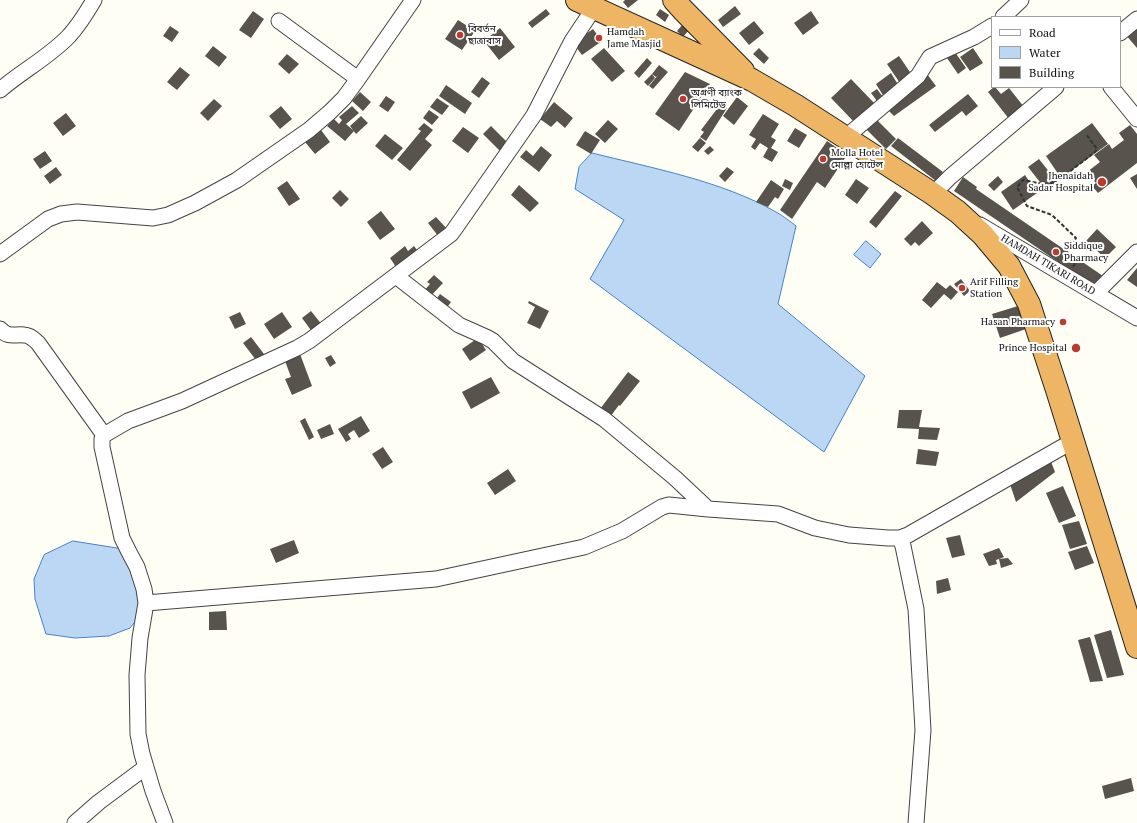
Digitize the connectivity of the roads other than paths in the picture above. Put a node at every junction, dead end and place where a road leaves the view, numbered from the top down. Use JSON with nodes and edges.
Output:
{"nodes":[{"id":1,"x":94,"y":0,"type":"edge"},
{"id":2,"x":413,"y":0,"type":"edge"},
{"id":3,"x":674,"y":0,"type":"edge"},
{"id":4,"x":1021,"y":0,"type":"edge"},
{"id":5,"x":585,"y":4,"type":"edge"},
{"id":6,"x":1004,"y":16,"type":"edge"},
{"id":7,"x":1137,"y":19,"type":"edge"},
{"id":8,"x":279,"y":21,"type":"dead end"},
{"id":9,"x":991,"y":27,"type":"edge"},
{"id":10,"x":1121,"y":32,"type":"edge"},
{"id":11,"x":358,"y":79,"type":"junction"},
{"id":12,"x":752,"y":80,"type":"junction"},
{"id":13,"x":1055,"y":88,"type":"edge"},
{"id":14,"x":1113,"y":88,"type":"edge"},
{"id":15,"x":0,"y":90,"type":"edge"},
{"id":16,"x":1137,"y":119,"type":"edge"},
{"id":17,"x":846,"y":137,"type":"junction"},
{"id":18,"x":933,"y":194,"type":"junction"},
{"id":19,"x":958,"y":212,"type":"junction"},
{"id":20,"x":1137,"y":252,"type":"edge"},
{"id":21,"x":0,"y":254,"type":"edge"},
{"id":22,"x":396,"y":276,"type":"junction"},
{"id":23,"x":1096,"y":294,"type":"junction"},
{"id":24,"x":1137,"y":318,"type":"edge"},
{"id":25,"x":0,"y":329,"type":"edge"},
{"id":26,"x":104,"y":435,"type":"junction"},
{"id":27,"x":1073,"y":441,"type":"junction"},
{"id":28,"x":708,"y":509,"type":"junction"},
{"id":29,"x":900,"y":538,"type":"junction"},
{"id":30,"x":146,"y":603,"type":"junction"},
{"id":31,"x":1137,"y":647,"type":"edge"},
{"id":32,"x":146,"y":767,"type":"junction"},
{"id":33,"x":75,"y":823,"type":"edge"},
{"id":34,"x":165,"y":823,"type":"edge"},
{"id":35,"x":916,"y":823,"type":"edge"}],
"edges":[{"from":1,"to":15,"type":"street"},
{"from":2,"to":11,"type":"street"},
{"from":3,"to":12,"type":"highway"},
{"from":4,"to":6,"type":"street"},
{"from":5,"to":12,"type":"highway"},
{"from":5,"to":22,"type":"street"},
{"from":7,"to":10,"type":"street"},
{"from":8,"to":11,"type":"street"},
{"from":9,"to":17,"type":"street"},
{"from":11,"to":21,"type":"street"},
{"from":12,"to":17,"type":"highway"},
{"from":13,"to":18,"type":"street"},
{"from":14,"to":16,"type":"street"},
{"from":17,"to":18,"type":"highway"},
{"from":18,"to":19,"type":"highway"},
{"from":19,"to":23,"type":"street","name":"HAMDAH TIKARI ROAD"},
{"from":19,"to":27,"type":"highway"},
{"from":20,"to":23,"type":"street"},
{"from":22,"to":26,"type":"street"},
{"from":22,"to":28,"type":"street"},
{"from":23,"to":24,"type":"street","name":"HAMDAH TIKARI ROAD"},
{"from":25,"to":26,"type":"street"},
{"from":26,"to":30,"type":"street"},
{"from":27,"to":29,"type":"street"},
{"from":27,"to":31,"type":"highway"},
{"from":28,"to":29,"type":"street"},
{"from":28,"to":30,"type":"street"},
{"from":29,"to":35,"type":"street"},
{"from":30,"to":32,"type":"street"},
{"from":32,"to":33,"type":"street"},
{"from":32,"to":34,"type":"street"}]}
